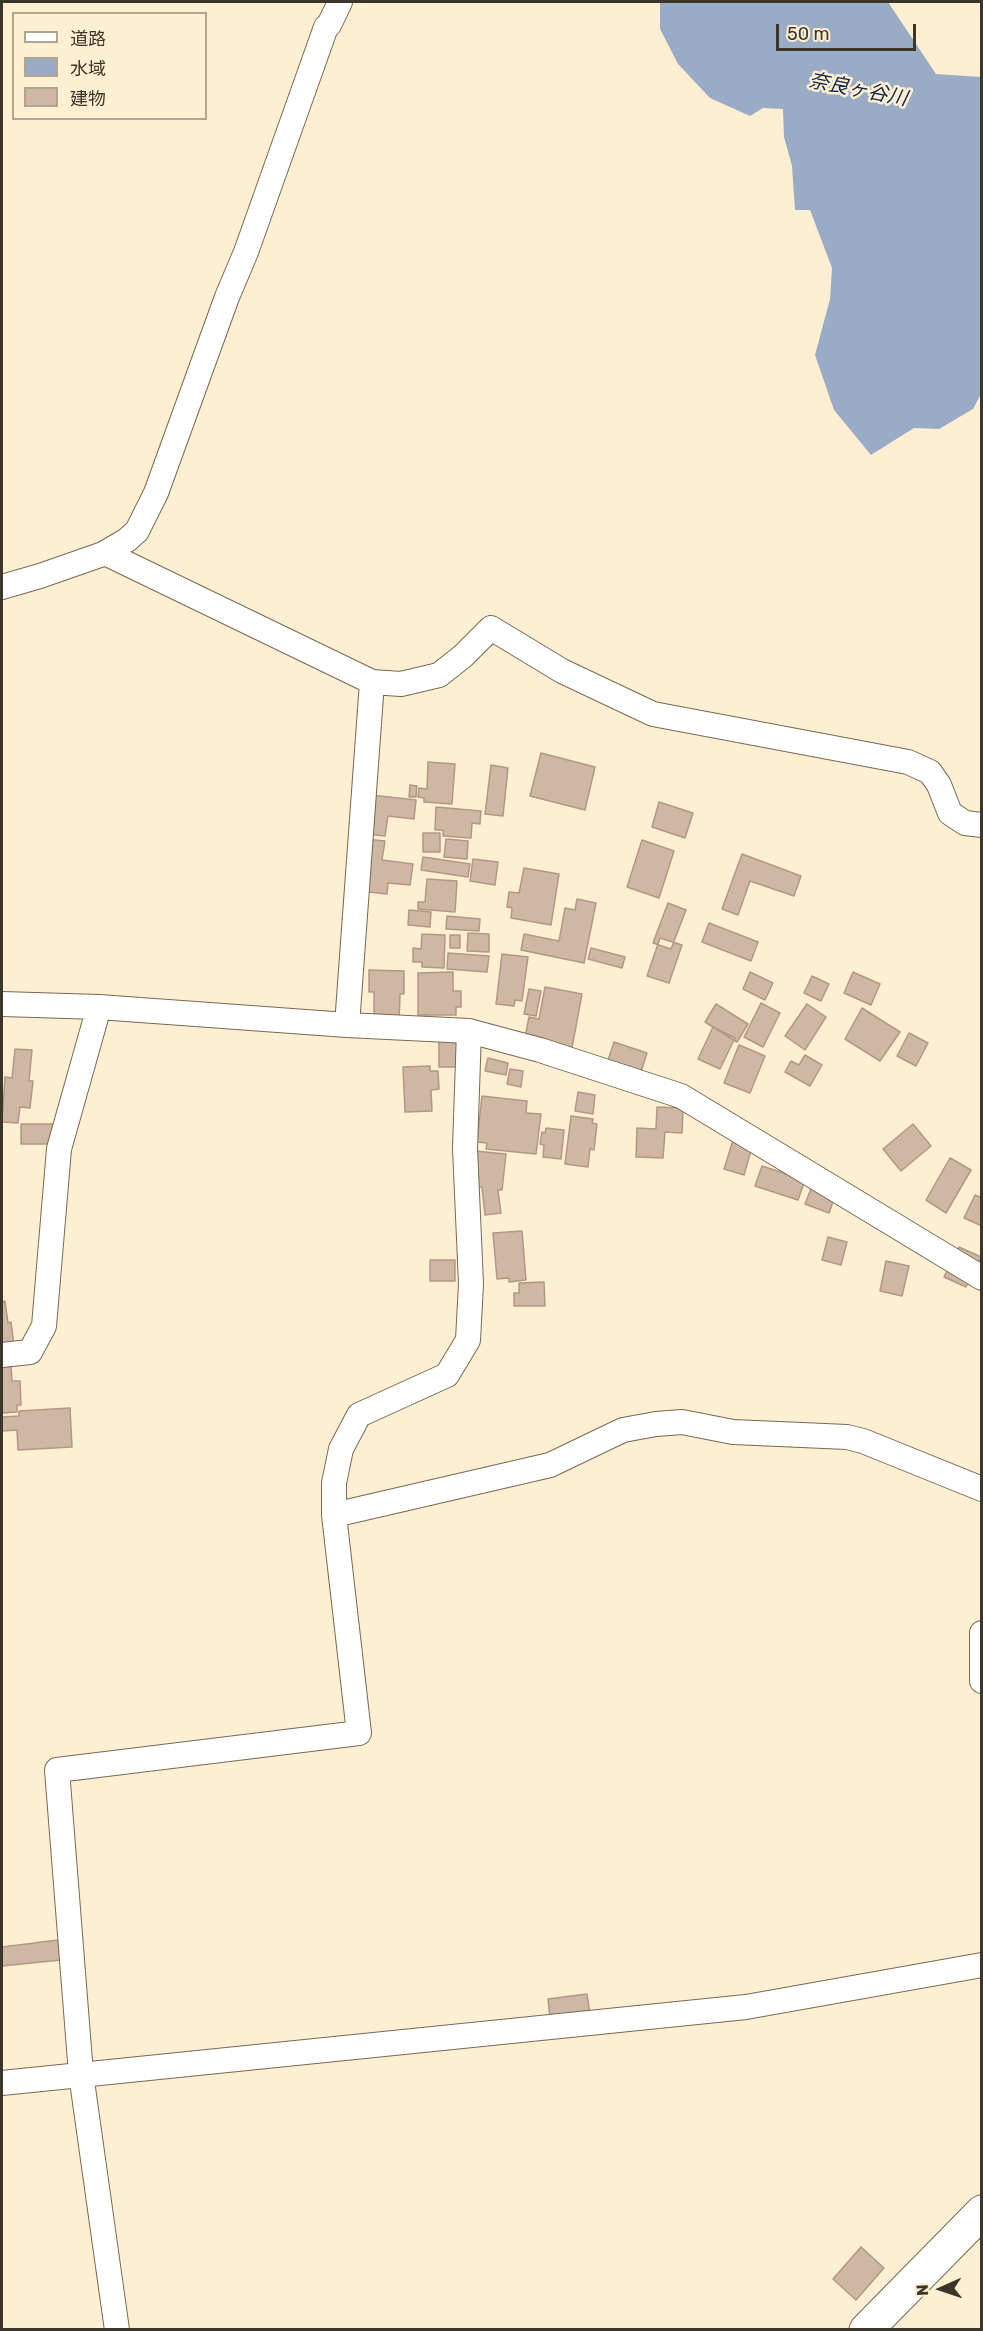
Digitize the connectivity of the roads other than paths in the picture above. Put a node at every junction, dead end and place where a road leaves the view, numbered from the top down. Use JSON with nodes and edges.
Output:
{"nodes":[{"id":1,"x":340,"y":2,"type":"edge"},
{"id":2,"x":105,"y":553,"type":"junction"},
{"id":3,"x":2,"y":587,"type":"edge"},
{"id":4,"x":372,"y":682,"type":"junction"},
{"id":5,"x":981,"y":825,"type":"edge"},
{"id":6,"x":2,"y":1004,"type":"edge"},
{"id":7,"x":99,"y":1007,"type":"junction"},
{"id":8,"x":347,"y":1025,"type":"junction"},
{"id":9,"x":469,"y":1031,"type":"junction"},
{"id":10,"x":981,"y":1278,"type":"edge"},
{"id":11,"x":2,"y":1355,"type":"edge"},
{"id":12,"x":981,"y":1489,"type":"edge"},
{"id":13,"x":334,"y":1515,"type":"junction"},
{"id":14,"x":981,"y":1633,"type":"edge"},
{"id":15,"x":981,"y":1681,"type":"edge"},
{"id":16,"x":981,"y":1965,"type":"edge"},
{"id":17,"x":81,"y":2074,"type":"junction"},
{"id":18,"x":2,"y":2083,"type":"edge"},
{"id":19,"x":981,"y":2212,"type":"edge"},
{"id":20,"x":117,"y":2330,"type":"edge"},
{"id":21,"x":866,"y":2330,"type":"edge"}],
"edges":[{"from":1,"to":2,"type":"street"},
{"from":2,"to":3,"type":"street"},
{"from":2,"to":4,"type":"street"},
{"from":4,"to":5,"type":"street"},
{"from":4,"to":8,"type":"street"},
{"from":6,"to":7,"type":"street"},
{"from":7,"to":8,"type":"street"},
{"from":7,"to":11,"type":"street"},
{"from":8,"to":9,"type":"street"},
{"from":9,"to":10,"type":"street"},
{"from":9,"to":13,"type":"street"},
{"from":12,"to":13,"type":"street"},
{"from":13,"to":17,"type":"street"},
{"from":14,"to":15,"type":"street"},
{"from":16,"to":17,"type":"street"},
{"from":17,"to":18,"type":"street"},
{"from":17,"to":20,"type":"street"},
{"from":19,"to":21,"type":"highway"}]}
